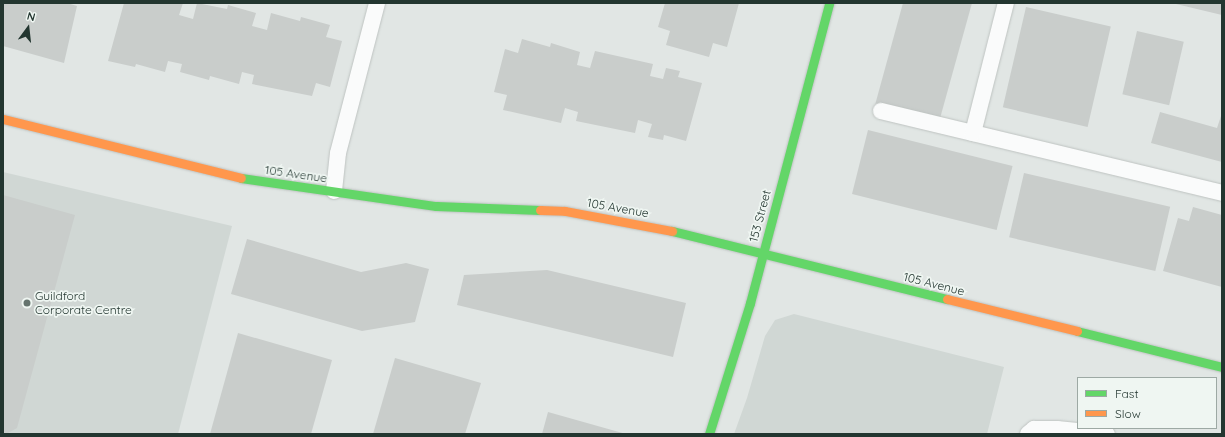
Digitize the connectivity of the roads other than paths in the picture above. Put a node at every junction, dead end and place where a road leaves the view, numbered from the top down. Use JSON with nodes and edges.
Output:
{"nodes":[{"id":1,"x":377,"y":3,"type":"edge"},
{"id":2,"x":829,"y":3,"type":"edge"},
{"id":3,"x":1006,"y":3,"type":"edge"},
{"id":4,"x":881,"y":110,"type":"dead end"},
{"id":5,"x":3,"y":119,"type":"edge"},
{"id":6,"x":973,"y":133,"type":"junction"},
{"id":7,"x":334,"y":191,"type":"junction"},
{"id":8,"x":1222,"y":193,"type":"edge"},
{"id":9,"x":762,"y":254,"type":"junction"},
{"id":10,"x":1222,"y":367,"type":"edge"},
{"id":11,"x":709,"y":434,"type":"edge"},
{"id":12,"x":1028,"y":434,"type":"edge"},
{"id":13,"x":1107,"y":434,"type":"edge"}],
"edges":[{"from":1,"to":7,"type":"lane"},
{"from":2,"to":9,"type":"street","name":"153 Street"},
{"from":3,"to":6,"type":"lane"},
{"from":4,"to":6,"type":"lane"},
{"from":5,"to":7,"type":"street","name":"105 Avenue"},
{"from":6,"to":8,"type":"lane"},
{"from":7,"to":9,"type":"street","name":"105 Avenue"},
{"from":9,"to":10,"type":"street","name":"105 Avenue"},
{"from":9,"to":11,"type":"street","name":"153 Street"},
{"from":12,"to":13,"type":"lane"}]}
